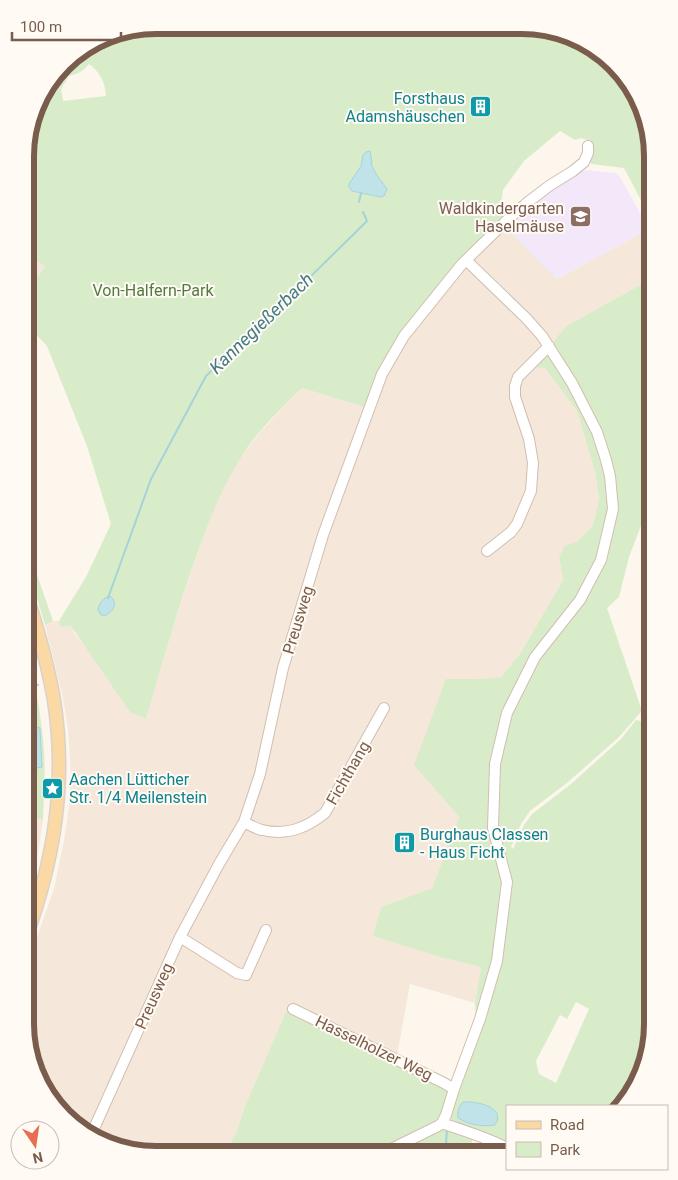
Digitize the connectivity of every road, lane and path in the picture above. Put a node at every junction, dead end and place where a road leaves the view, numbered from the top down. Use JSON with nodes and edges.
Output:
{"nodes":[{"id":1,"x":588,"y":146,"type":"dead end"},
{"id":2,"x":466,"y":260,"type":"junction"},
{"id":3,"x":549,"y":346,"type":"junction"},
{"id":4,"x":487,"y":551,"type":"dead end"},
{"id":5,"x":34,"y":621,"type":"edge"},
{"id":6,"x":384,"y":708,"type":"dead end"},
{"id":7,"x":244,"y":822,"type":"junction"},
{"id":8,"x":34,"y":913,"type":"edge"},
{"id":9,"x":266,"y":930,"type":"dead end"},
{"id":10,"x":180,"y":938,"type":"junction"},
{"id":11,"x":293,"y":1009,"type":"dead end"},
{"id":12,"x":454,"y":1090,"type":"junction"},
{"id":13,"x":442,"y":1123,"type":"junction"},
{"id":14,"x":94,"y":1129,"type":"edge"},
{"id":15,"x":397,"y":1146,"type":"edge"},
{"id":16,"x":503,"y":1146,"type":"edge"}],
"edges":[{"from":1,"to":2,"type":"street","name":"Preusweg"},
{"from":2,"to":3,"type":"street"},
{"from":2,"to":7,"type":"street","name":"Preusweg"},
{"from":3,"to":4,"type":"street"},
{"from":3,"to":12,"type":"street"},
{"from":5,"to":8,"type":"main road"},
{"from":6,"to":7,"type":"street","name":"Fichthang"},
{"from":7,"to":10,"type":"street","name":"Preusweg"},
{"from":9,"to":10,"type":"street"},
{"from":10,"to":14,"type":"street","name":"Preusweg"},
{"from":11,"to":12,"type":"street","name":"Hasselholzer Weg"},
{"from":12,"to":13,"type":"street"},
{"from":13,"to":15,"type":"street"},
{"from":13,"to":16,"type":"street"}]}
